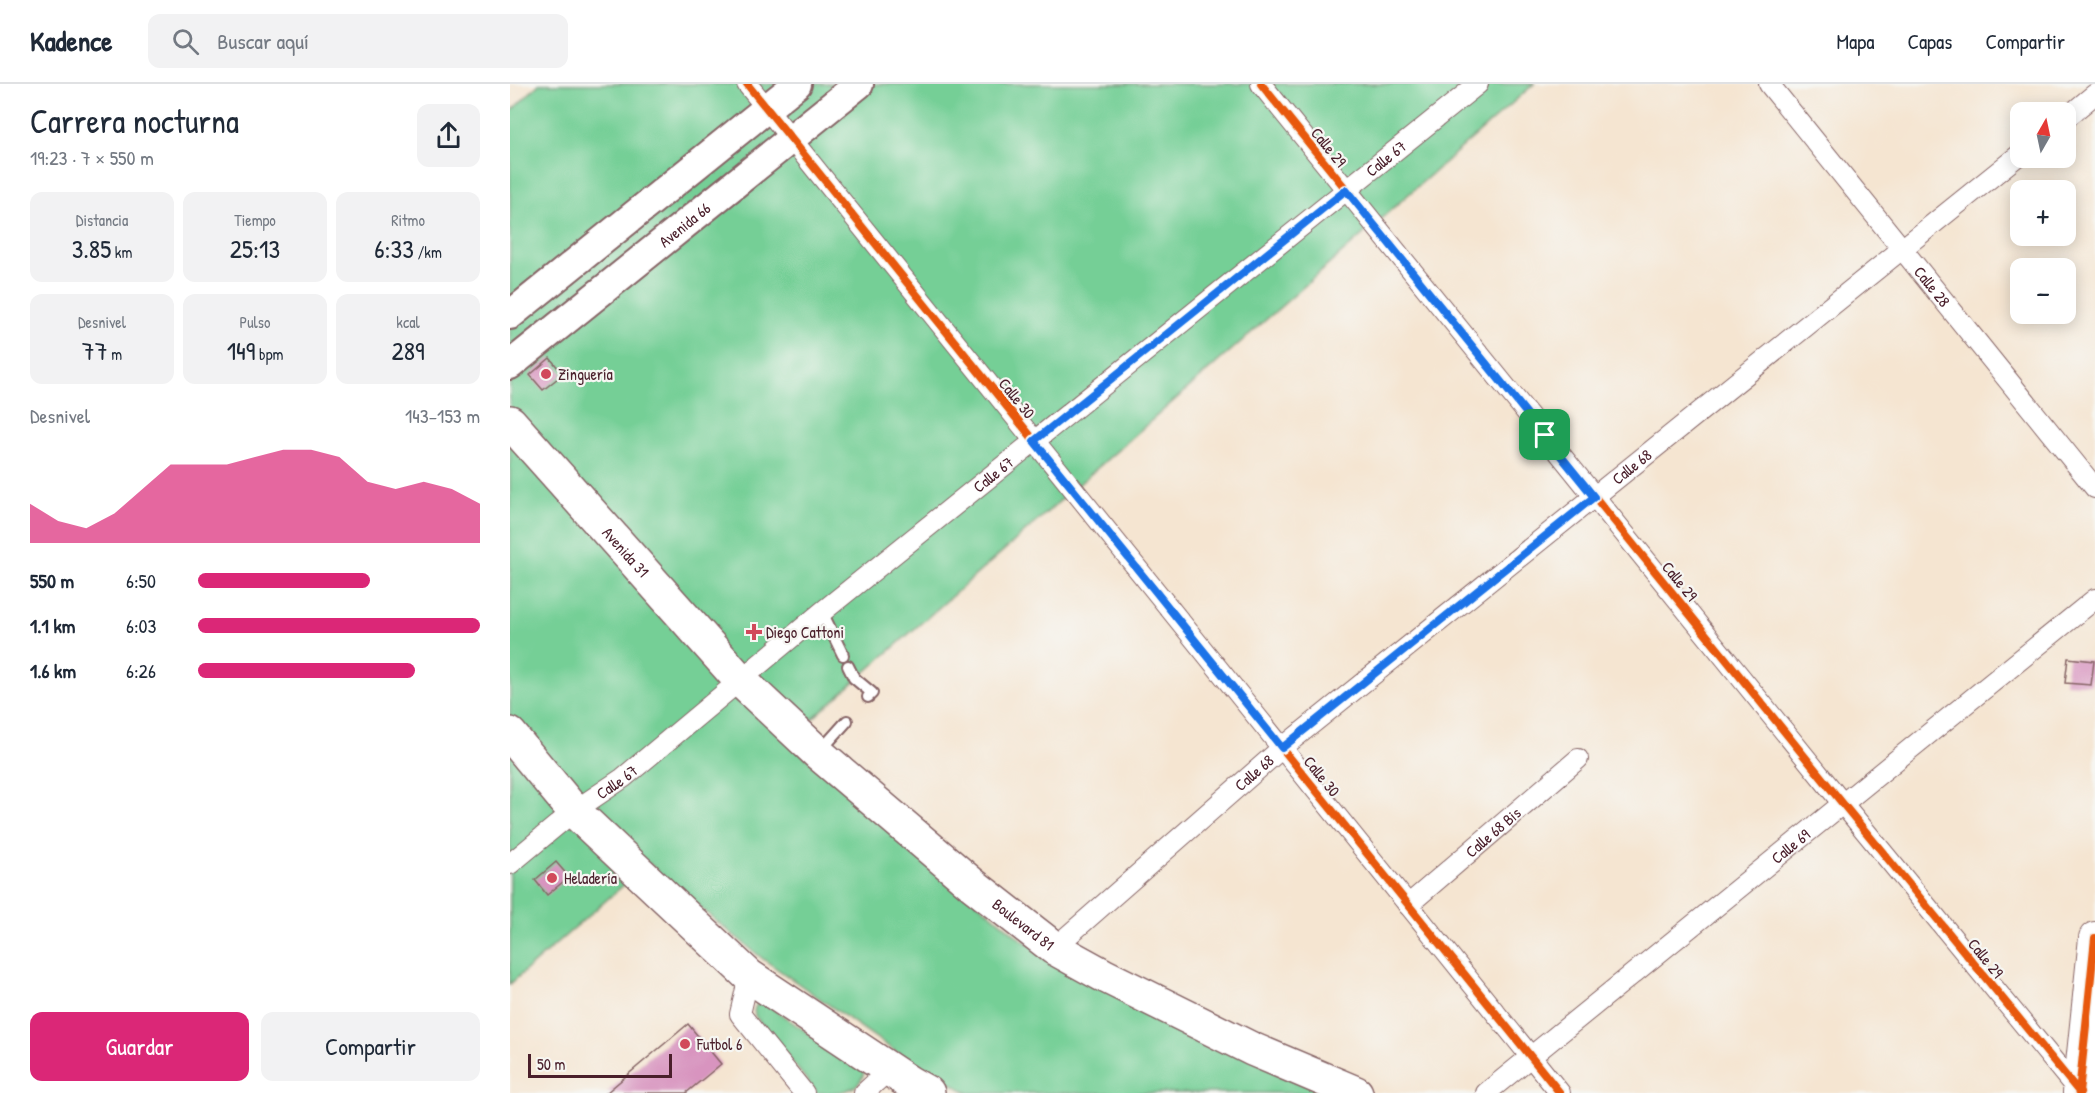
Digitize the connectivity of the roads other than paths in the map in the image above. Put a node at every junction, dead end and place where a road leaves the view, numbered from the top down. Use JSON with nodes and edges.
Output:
{"nodes":[{"id":1,"x":747,"y":84,"type":"edge"},
{"id":2,"x":797,"y":84,"type":"edge"},
{"id":3,"x":859,"y":84,"type":"edge"},
{"id":4,"x":1261,"y":84,"type":"edge"},
{"id":5,"x":1478,"y":84,"type":"edge"},
{"id":6,"x":1768,"y":84,"type":"edge"},
{"id":7,"x":2095,"y":94,"type":"edge"},
{"id":8,"x":767,"y":108,"type":"junction"},
{"id":9,"x":2076,"y":110,"type":"edge"},
{"id":10,"x":791,"y":139,"type":"junction"},
{"id":11,"x":2010,"y":162,"type":"edge"},
{"id":12,"x":1346,"y":190,"type":"junction"},
{"id":13,"x":1902,"y":249,"type":"junction"},
{"id":14,"x":510,"y":315,"type":"edge"},
{"id":15,"x":510,"y":365,"type":"edge"},
{"id":16,"x":510,"y":422,"type":"edge"},
{"id":17,"x":1034,"y":441,"type":"junction"},
{"id":18,"x":2095,"y":488,"type":"edge"},
{"id":19,"x":1594,"y":497,"type":"junction"},
{"id":20,"x":2095,"y":599,"type":"edge"},
{"id":21,"x":822,"y":612,"type":"junction"},
{"id":22,"x":843,"y":655,"type":"dead end"},
{"id":23,"x":848,"y":666,"type":"dead end"},
{"id":24,"x":741,"y":681,"type":"junction"},
{"id":25,"x":868,"y":698,"type":"dead end"},
{"id":26,"x":847,"y":721,"type":"dead end"},
{"id":27,"x":510,"y":734,"type":"edge"},
{"id":28,"x":1282,"y":748,"type":"junction"},
{"id":29,"x":819,"y":754,"type":"junction"},
{"id":30,"x":1578,"y":759,"type":"dead end"},
{"id":31,"x":1843,"y":804,"type":"junction"},
{"id":32,"x":574,"y":811,"type":"junction"},
{"id":33,"x":510,"y":864,"type":"edge"},
{"id":34,"x":1408,"y":905,"type":"junction"},
{"id":35,"x":2095,"y":938,"type":"edge"},
{"id":36,"x":1054,"y":948,"type":"junction"},
{"id":37,"x":749,"y":976,"type":"junction"},
{"id":38,"x":1530,"y":1055,"type":"junction"},
{"id":39,"x":890,"y":1070,"type":"junction"},
{"id":40,"x":804,"y":1093,"type":"edge"},
{"id":41,"x":864,"y":1093,"type":"edge"},
{"id":42,"x":928,"y":1093,"type":"edge"},
{"id":43,"x":1356,"y":1093,"type":"edge"},
{"id":44,"x":1486,"y":1093,"type":"edge"},
{"id":45,"x":1560,"y":1093,"type":"edge"},
{"id":46,"x":2079,"y":1093,"type":"edge"}],
"edges":[{"from":1,"to":8,"type":"street","name":"Calle 30"},
{"from":2,"to":8,"type":"main road"},
{"from":3,"to":10,"type":"main road","name":"Avenida 66"},
{"from":4,"to":12,"type":"street","name":"Calle 29"},
{"from":5,"to":12,"type":"street","name":"Calle 67"},
{"from":6,"to":13,"type":"street","name":"Calle 28"},
{"from":7,"to":9,"type":"street"},
{"from":8,"to":10,"type":"street","name":"Calle 30"},
{"from":8,"to":14,"type":"main road"},
{"from":10,"to":15,"type":"main road","name":"Avenida 66"},
{"from":10,"to":17,"type":"street","name":"Calle 30"},
{"from":11,"to":13,"type":"street","name":"Calle 68"},
{"from":12,"to":17,"type":"street","name":"Calle 67"},
{"from":12,"to":19,"type":"street","name":"Calle 29"},
{"from":13,"to":18,"type":"street","name":"Calle 28"},
{"from":13,"to":19,"type":"street","name":"Calle 68"},
{"from":16,"to":24,"type":"highway","name":"Avenida 31"},
{"from":17,"to":21,"type":"street","name":"Calle 67"},
{"from":17,"to":28,"type":"street","name":"Calle 30"},
{"from":19,"to":28,"type":"street","name":"Calle 68"},
{"from":19,"to":31,"type":"street","name":"Calle 29"},
{"from":20,"to":31,"type":"street","name":"Calle 69"},
{"from":21,"to":22,"type":"lane"},
{"from":21,"to":24,"type":"street","name":"Calle 67"},
{"from":23,"to":25,"type":"lane"},
{"from":24,"to":29,"type":"highway","name":"Boulevard 81"},
{"from":24,"to":32,"type":"street","name":"Calle 67"},
{"from":26,"to":29,"type":"lane"},
{"from":27,"to":32,"type":"highway"},
{"from":28,"to":34,"type":"street","name":"Calle 30"},
{"from":28,"to":36,"type":"street","name":"Calle 68"},
{"from":29,"to":36,"type":"highway","name":"Boulevard 81"},
{"from":30,"to":34,"type":"street","name":"Calle 68 Bis"},
{"from":31,"to":38,"type":"street","name":"Calle 69"},
{"from":31,"to":46,"type":"street","name":"Calle 29"},
{"from":32,"to":33,"type":"street","name":"Calle 67"},
{"from":32,"to":37,"type":"highway"},
{"from":34,"to":38,"type":"street","name":"Calle 30"},
{"from":35,"to":46,"type":"main road"},
{"from":36,"to":43,"type":"highway","name":"Boulevard 81"},
{"from":37,"to":39,"type":"highway"},
{"from":37,"to":40,"type":"street"},
{"from":38,"to":44,"type":"street","name":"Calle 69"},
{"from":38,"to":45,"type":"street","name":"Calle 30"},
{"from":39,"to":41,"type":"street"},
{"from":39,"to":42,"type":"highway"}]}
